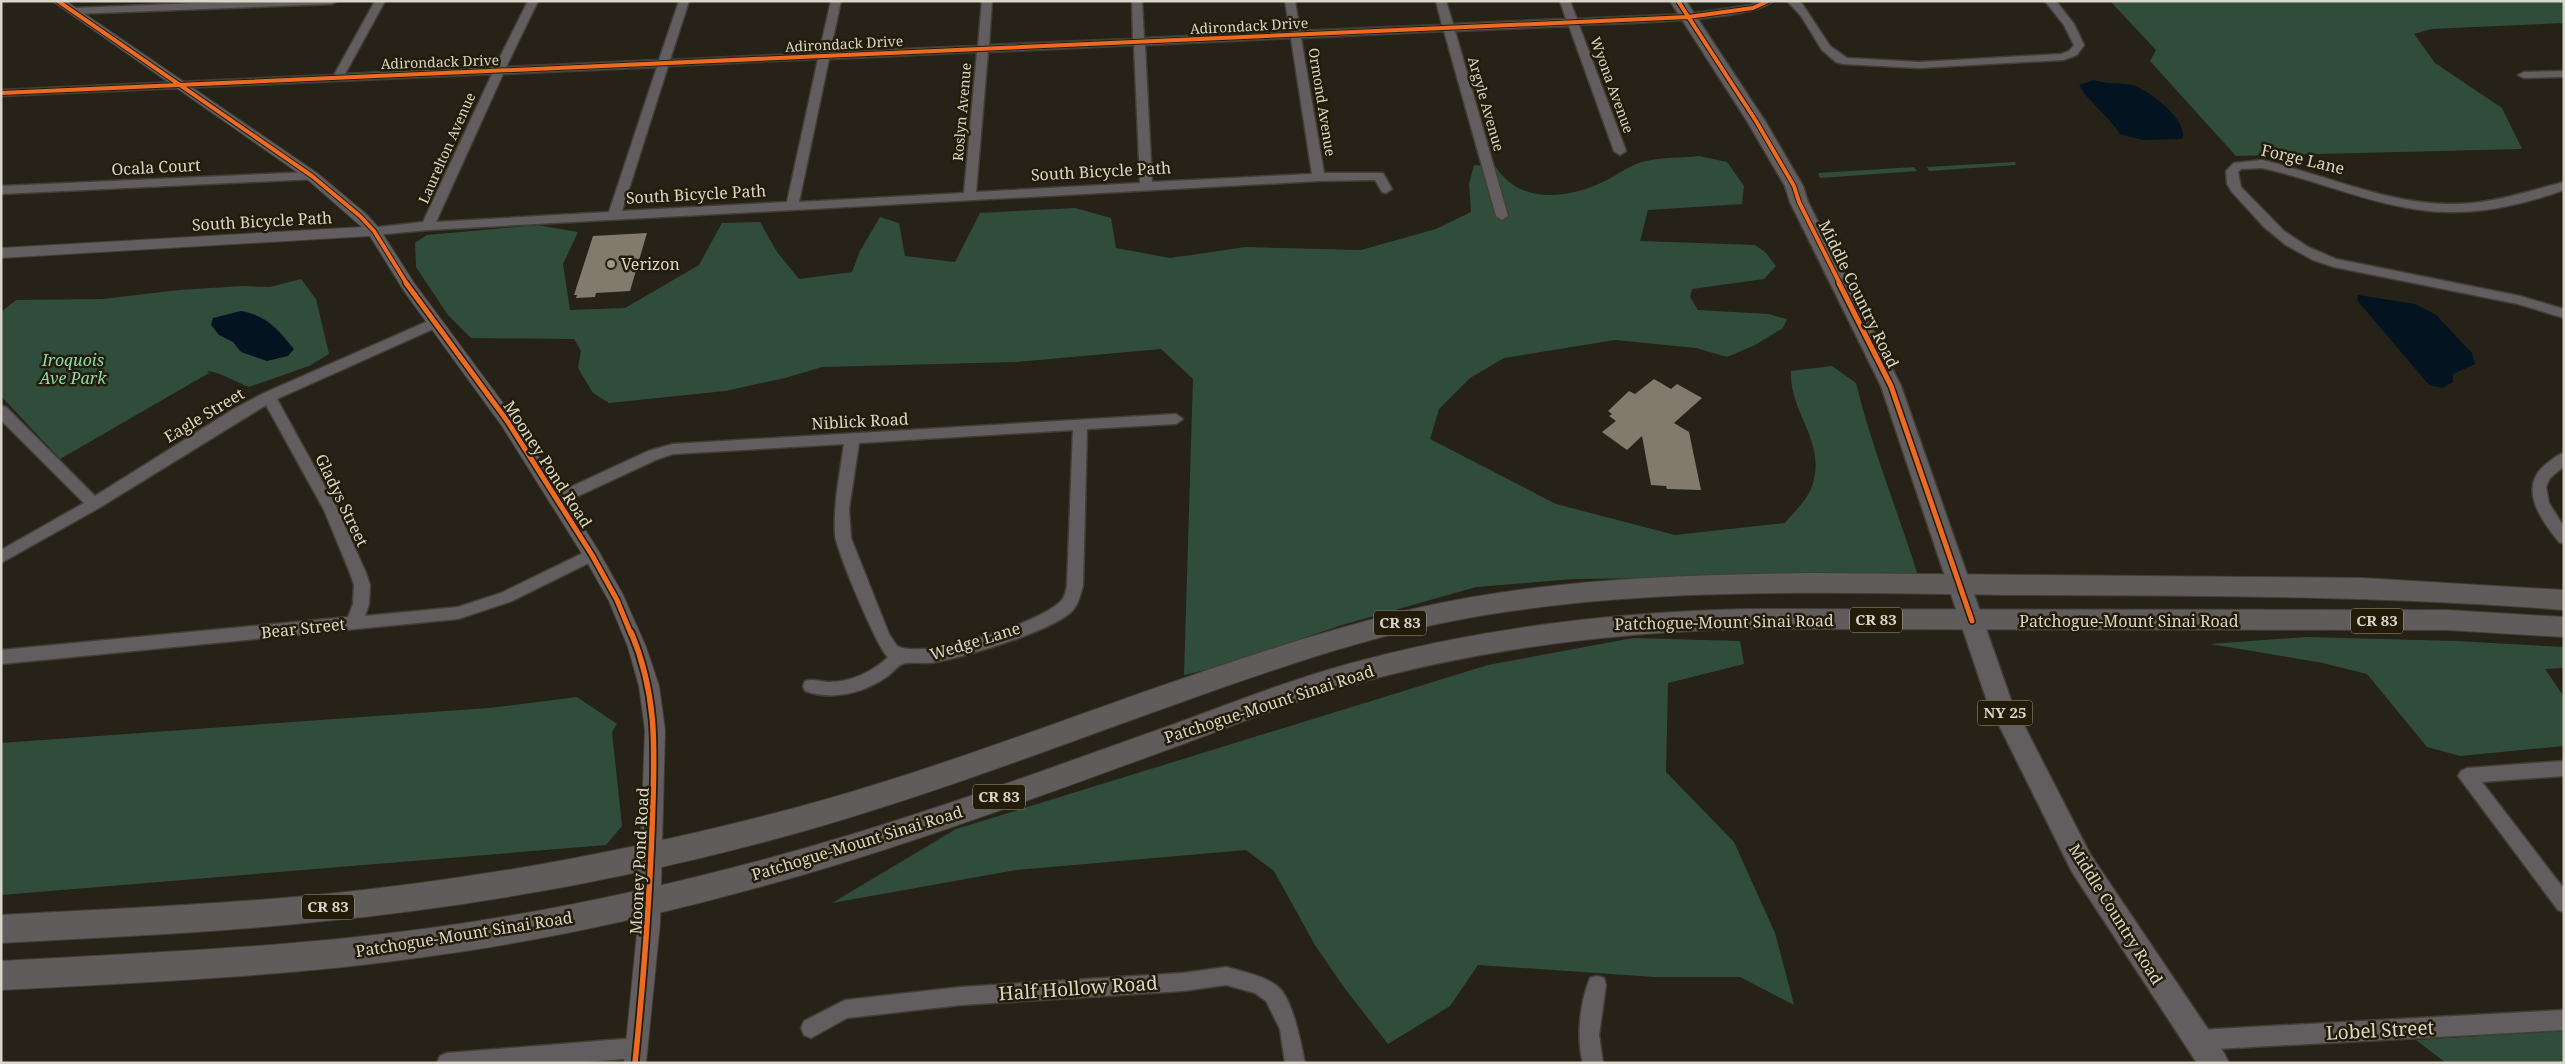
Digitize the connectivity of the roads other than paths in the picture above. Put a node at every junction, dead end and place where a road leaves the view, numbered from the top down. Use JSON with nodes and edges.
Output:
{"nodes":[{"id":1,"x":58,"y":1,"type":"edge"},
{"id":2,"x":332,"y":1,"type":"edge"},
{"id":3,"x":380,"y":1,"type":"edge"},
{"id":4,"x":533,"y":1,"type":"edge"},
{"id":5,"x":684,"y":1,"type":"edge"},
{"id":6,"x":836,"y":1,"type":"edge"},
{"id":7,"x":987,"y":1,"type":"edge"},
{"id":8,"x":1137,"y":1,"type":"edge"},
{"id":9,"x":1290,"y":1,"type":"edge"},
{"id":10,"x":1441,"y":1,"type":"edge"},
{"id":11,"x":1565,"y":1,"type":"edge"},
{"id":12,"x":1768,"y":1,"type":"edge"},
{"id":13,"x":1792,"y":1,"type":"edge"},
{"id":14,"x":2050,"y":1,"type":"edge"},
{"id":15,"x":1683,"y":9,"type":"edge"},
{"id":16,"x":74,"y":11,"type":"junction"},
{"id":17,"x":1574,"y":23,"type":"junction"},
{"id":18,"x":1448,"y":28,"type":"junction"},
{"id":19,"x":1296,"y":36,"type":"junction"},
{"id":20,"x":1138,"y":43,"type":"junction"},
{"id":21,"x":982,"y":49,"type":"junction"},
{"id":22,"x":823,"y":56,"type":"junction"},
{"id":23,"x":663,"y":62,"type":"junction"},
{"id":24,"x":499,"y":70,"type":"junction"},
{"id":25,"x":2564,"y":74,"type":"edge"},
{"id":26,"x":2524,"y":75,"type":"dead end"},
{"id":27,"x":338,"y":77,"type":"junction"},
{"id":28,"x":179,"y":84,"type":"junction"},
{"id":29,"x":1,"y":93,"type":"edge"},
{"id":30,"x":1620,"y":151,"type":"dead end"},
{"id":31,"x":312,"y":176,"type":"junction"},
{"id":32,"x":1318,"y":177,"type":"junction"},
{"id":33,"x":1146,"y":186,"type":"junction"},
{"id":34,"x":2564,"y":186,"type":"edge"},
{"id":35,"x":1386,"y":189,"type":"dead end"},
{"id":36,"x":1,"y":190,"type":"edge"},
{"id":37,"x":970,"y":195,"type":"junction"},
{"id":38,"x":792,"y":206,"type":"junction"},
{"id":39,"x":614,"y":216,"type":"junction"},
{"id":40,"x":1502,"y":216,"type":"dead end"},
{"id":41,"x":428,"y":226,"type":"junction"},
{"id":42,"x":374,"y":231,"type":"junction"},
{"id":43,"x":1,"y":253,"type":"edge"},
{"id":44,"x":2564,"y":314,"type":"edge"},
{"id":45,"x":435,"y":323,"type":"junction"},
{"id":46,"x":269,"y":396,"type":"junction"},
{"id":47,"x":4,"y":419,"type":"edge"},
{"id":48,"x":1176,"y":420,"type":"dead end"},
{"id":49,"x":1080,"y":425,"type":"junction"},
{"id":50,"x":852,"y":439,"type":"junction"},
{"id":51,"x":2564,"y":458,"type":"edge"},
{"id":52,"x":556,"y":500,"type":"junction"},
{"id":53,"x":94,"y":504,"type":"junction"},
{"id":54,"x":2564,"y":538,"type":"edge"},
{"id":55,"x":592,"y":554,"type":"junction"},
{"id":56,"x":1,"y":557,"type":"edge"},
{"id":57,"x":1960,"y":584,"type":"junction"},
{"id":58,"x":2564,"y":600,"type":"edge"},
{"id":59,"x":1972,"y":621,"type":"junction"},
{"id":60,"x":354,"y":623,"type":"junction"},
{"id":61,"x":2564,"y":627,"type":"edge"},
{"id":62,"x":900,"y":656,"type":"junction"},
{"id":63,"x":1,"y":657,"type":"edge"},
{"id":64,"x":811,"y":686,"type":"dead end"},
{"id":65,"x":2564,"y":768,"type":"edge"},
{"id":66,"x":651,"y":856,"type":"junction"},
{"id":67,"x":649,"y":902,"type":"junction"},
{"id":68,"x":2564,"y":904,"type":"edge"},
{"id":69,"x":1,"y":929,"type":"edge"},
{"id":70,"x":1,"y":976,"type":"edge"},
{"id":71,"x":1598,"y":985,"type":"dead end"},
{"id":72,"x":2564,"y":1020,"type":"edge"},
{"id":73,"x":811,"y":1028,"type":"dead end"},
{"id":74,"x":2197,"y":1040,"type":"junction"},
{"id":75,"x":636,"y":1056,"type":"edge"},
{"id":76,"x":447,"y":1063,"type":"edge"},
{"id":77,"x":1295,"y":1063,"type":"edge"},
{"id":78,"x":1593,"y":1063,"type":"edge"},
{"id":79,"x":2214,"y":1063,"type":"edge"}],
"edges":[{"from":1,"to":16,"type":"street","name":"Mooney Pond Road"},
{"from":2,"to":16,"type":"street"},
{"from":3,"to":27,"type":"street"},
{"from":4,"to":24,"type":"street","name":"Laurelton Avenue"},
{"from":5,"to":23,"type":"street"},
{"from":6,"to":22,"type":"street"},
{"from":7,"to":21,"type":"street","name":"Roslyn Avenue"},
{"from":8,"to":20,"type":"street"},
{"from":9,"to":19,"type":"street","name":"Ormond Avenue"},
{"from":10,"to":18,"type":"street","name":"Argyle Avenue"},
{"from":11,"to":17,"type":"street","name":"Wyona Avenue"},
{"from":12,"to":15,"type":"street","name":"Adirondack Drive"},
{"from":13,"to":14,"type":"street"},
{"from":15,"to":17,"type":"street","name":"Adirondack Drive"},
{"from":15,"to":57,"type":"main road","name":"Middle Country Road","number":"NY 25"},
{"from":16,"to":28,"type":"street","name":"Mooney Pond Road"},
{"from":17,"to":18,"type":"street","name":"Adirondack Drive"},
{"from":17,"to":30,"type":"street","name":"Wyona Avenue"},
{"from":18,"to":19,"type":"street","name":"Adirondack Drive"},
{"from":18,"to":40,"type":"street","name":"Argyle Avenue"},
{"from":19,"to":20,"type":"street","name":"Adirondack Drive"},
{"from":19,"to":32,"type":"street","name":"Ormond Avenue"},
{"from":20,"to":21,"type":"street","name":"Adirondack Drive"},
{"from":20,"to":33,"type":"street"},
{"from":21,"to":22,"type":"street","name":"Adirondack Drive"},
{"from":21,"to":37,"type":"street","name":"Roslyn Avenue"},
{"from":22,"to":23,"type":"street","name":"Adirondack Drive"},
{"from":22,"to":38,"type":"street"},
{"from":23,"to":24,"type":"street","name":"Adirondack Drive"},
{"from":23,"to":39,"type":"street"},
{"from":24,"to":27,"type":"street","name":"Adirondack Drive"},
{"from":24,"to":41,"type":"street","name":"Laurelton Avenue"},
{"from":25,"to":26,"type":"street"},
{"from":27,"to":28,"type":"street","name":"Adirondack Drive"},
{"from":28,"to":29,"type":"street","name":"Adirondack Drive"},
{"from":28,"to":31,"type":"street","name":"Mooney Pond Road"},
{"from":31,"to":36,"type":"street","name":"Ocala Court"},
{"from":31,"to":42,"type":"street","name":"Mooney Pond Road"},
{"from":32,"to":33,"type":"street","name":"South Bicycle Path"},
{"from":32,"to":35,"type":"street","name":"South Bicycle Path"},
{"from":33,"to":37,"type":"street","name":"South Bicycle Path"},
{"from":34,"to":44,"type":"street","name":"Forge Lane"},
{"from":37,"to":38,"type":"street","name":"South Bicycle Path"},
{"from":38,"to":39,"type":"street","name":"South Bicycle Path"},
{"from":39,"to":41,"type":"street","name":"South Bicycle Path"},
{"from":41,"to":42,"type":"street","name":"South Bicycle Path"},
{"from":42,"to":43,"type":"street","name":"South Bicycle Path"},
{"from":42,"to":45,"type":"street","name":"Mooney Pond Road"},
{"from":45,"to":46,"type":"street","name":"Eagle Street"},
{"from":45,"to":52,"type":"street","name":"Mooney Pond Road"},
{"from":46,"to":53,"type":"street","name":"Eagle Street"},
{"from":46,"to":60,"type":"street","name":"Gladys Street"},
{"from":47,"to":53,"type":"street"},
{"from":48,"to":49,"type":"street","name":"Niblick Road"},
{"from":49,"to":50,"type":"street","name":"Niblick Road"},
{"from":49,"to":62,"type":"street","name":"Wedge Lane"},
{"from":50,"to":52,"type":"street","name":"Niblick Road"},
{"from":50,"to":62,"type":"street"},
{"from":51,"to":54,"type":"street"},
{"from":52,"to":55,"type":"street","name":"Mooney Pond Road"},
{"from":53,"to":56,"type":"street","name":"Eagle Street"},
{"from":55,"to":60,"type":"street","name":"Bear Street"},
{"from":55,"to":66,"type":"street","name":"Mooney Pond Road"},
{"from":57,"to":58,"type":"highway","number":"CR 83"},
{"from":57,"to":59,"type":"main road","name":"Middle Country Road","number":"NY 25"},
{"from":57,"to":66,"type":"highway","number":"CR 83"},
{"from":59,"to":61,"type":"highway","name":"Patchogue-Mount Sinai Road","number":"CR 83"},
{"from":59,"to":67,"type":"highway","name":"Patchogue-Mount Sinai Road","number":"CR 83"},
{"from":59,"to":74,"type":"main road","name":"Middle Country Road","number":"NY 25"},
{"from":60,"to":63,"type":"street","name":"Bear Street"},
{"from":62,"to":64,"type":"street"},
{"from":65,"to":68,"type":"street"},
{"from":66,"to":67,"type":"street","name":"Mooney Pond Road"},
{"from":66,"to":69,"type":"highway","number":"CR 83"},
{"from":67,"to":70,"type":"highway","name":"Patchogue-Mount Sinai Road","number":"CR 83"},
{"from":67,"to":75,"type":"street","name":"Mooney Pond Road"},
{"from":71,"to":78,"type":"street"},
{"from":72,"to":74,"type":"street","name":"Lobel Street"},
{"from":73,"to":77,"type":"street","name":"Half Hollow Road"},
{"from":74,"to":79,"type":"main road","name":"Middle Country Road","number":"NY 25"},
{"from":75,"to":76,"type":"street"}]}
